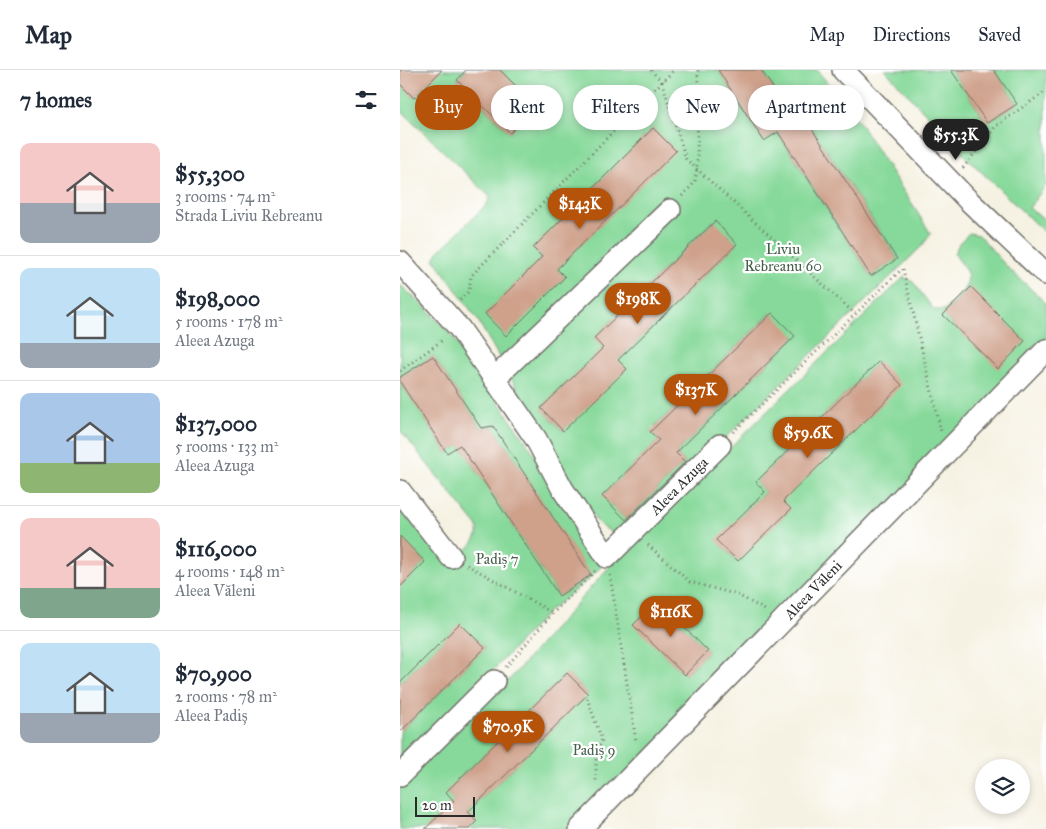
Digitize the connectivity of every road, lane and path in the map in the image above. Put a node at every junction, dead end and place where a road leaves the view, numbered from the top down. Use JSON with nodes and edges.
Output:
{"nodes":[{"id":1,"x":651,"y":70,"type":"edge"},
{"id":2,"x":674,"y":70,"type":"edge"},
{"id":3,"x":698,"y":70,"type":"edge"},
{"id":4,"x":843,"y":70,"type":"edge"},
{"id":5,"x":662,"y":82,"type":"junction"},
{"id":6,"x":1046,"y":91,"type":"edge"},
{"id":7,"x":697,"y":169,"type":"junction"},
{"id":8,"x":959,"y":173,"type":"dead end"},
{"id":9,"x":670,"y":210,"type":"joint"},
{"id":10,"x":400,"y":262,"type":"edge"},
{"id":11,"x":1046,"y":274,"type":"edge"},
{"id":12,"x":855,"y":314,"type":"junction"},
{"id":13,"x":453,"y":321,"type":"junction"},
{"id":14,"x":1046,"y":350,"type":"edge"},
{"id":15,"x":400,"y":371,"type":"edge"},
{"id":16,"x":494,"y":379,"type":"junction"},
{"id":17,"x":720,"y":445,"type":"joint"},
{"id":18,"x":946,"y":454,"type":"junction"},
{"id":19,"x":400,"y":491,"type":"edge"},
{"id":20,"x":640,"y":547,"type":"dead end"},
{"id":21,"x":452,"y":557,"type":"joint"},
{"id":22,"x":608,"y":557,"type":"junction"},
{"id":23,"x":553,"y":614,"type":"junction"},
{"id":24,"x":782,"y":622,"type":"junction"},
{"id":25,"x":494,"y":681,"type":"joint"},
{"id":26,"x":587,"y":698,"type":"dead end"},
{"id":27,"x":640,"y":767,"type":"junction"},
{"id":28,"x":400,"y":775,"type":"edge"},
{"id":29,"x":606,"y":803,"type":"junction"},
{"id":30,"x":580,"y":829,"type":"edge"}],
"edges":[{"from":1,"to":5,"type":"path"},
{"from":2,"to":5,"type":"path"},
{"from":3,"to":7,"type":"path"},
{"from":4,"to":11,"type":"street"},
{"from":5,"to":7,"type":"path"},
{"from":5,"to":13,"type":"path"},
{"from":6,"to":8,"type":"path"},
{"from":7,"to":9,"type":"path"},
{"from":7,"to":12,"type":"path"},
{"from":9,"to":16,"type":"street"},
{"from":10,"to":13,"type":"street"},
{"from":12,"to":17,"type":"path","name":"Aleea Azuga"},
{"from":12,"to":18,"type":"path","name":"Aleea Azuga"},
{"from":13,"to":15,"type":"path"},
{"from":13,"to":16,"type":"street"},
{"from":14,"to":18,"type":"street","name":"Aleea Văleni"},
{"from":16,"to":22,"type":"street"},
{"from":17,"to":22,"type":"street","name":"Aleea Azuga"},
{"from":18,"to":24,"type":"street","name":"Aleea Văleni"},
{"from":19,"to":21,"type":"street"},
{"from":20,"to":24,"type":"path"},
{"from":21,"to":23,"type":"path"},
{"from":22,"to":23,"type":"path"},
{"from":22,"to":27,"type":"path"},
{"from":23,"to":25,"type":"path"},
{"from":24,"to":27,"type":"street","name":"Aleea Văleni"},
{"from":25,"to":28,"type":"street"},
{"from":26,"to":29,"type":"path"},
{"from":27,"to":29,"type":"street","name":"Aleea Văleni"},
{"from":29,"to":30,"type":"street","name":"Aleea Văleni"}]}
